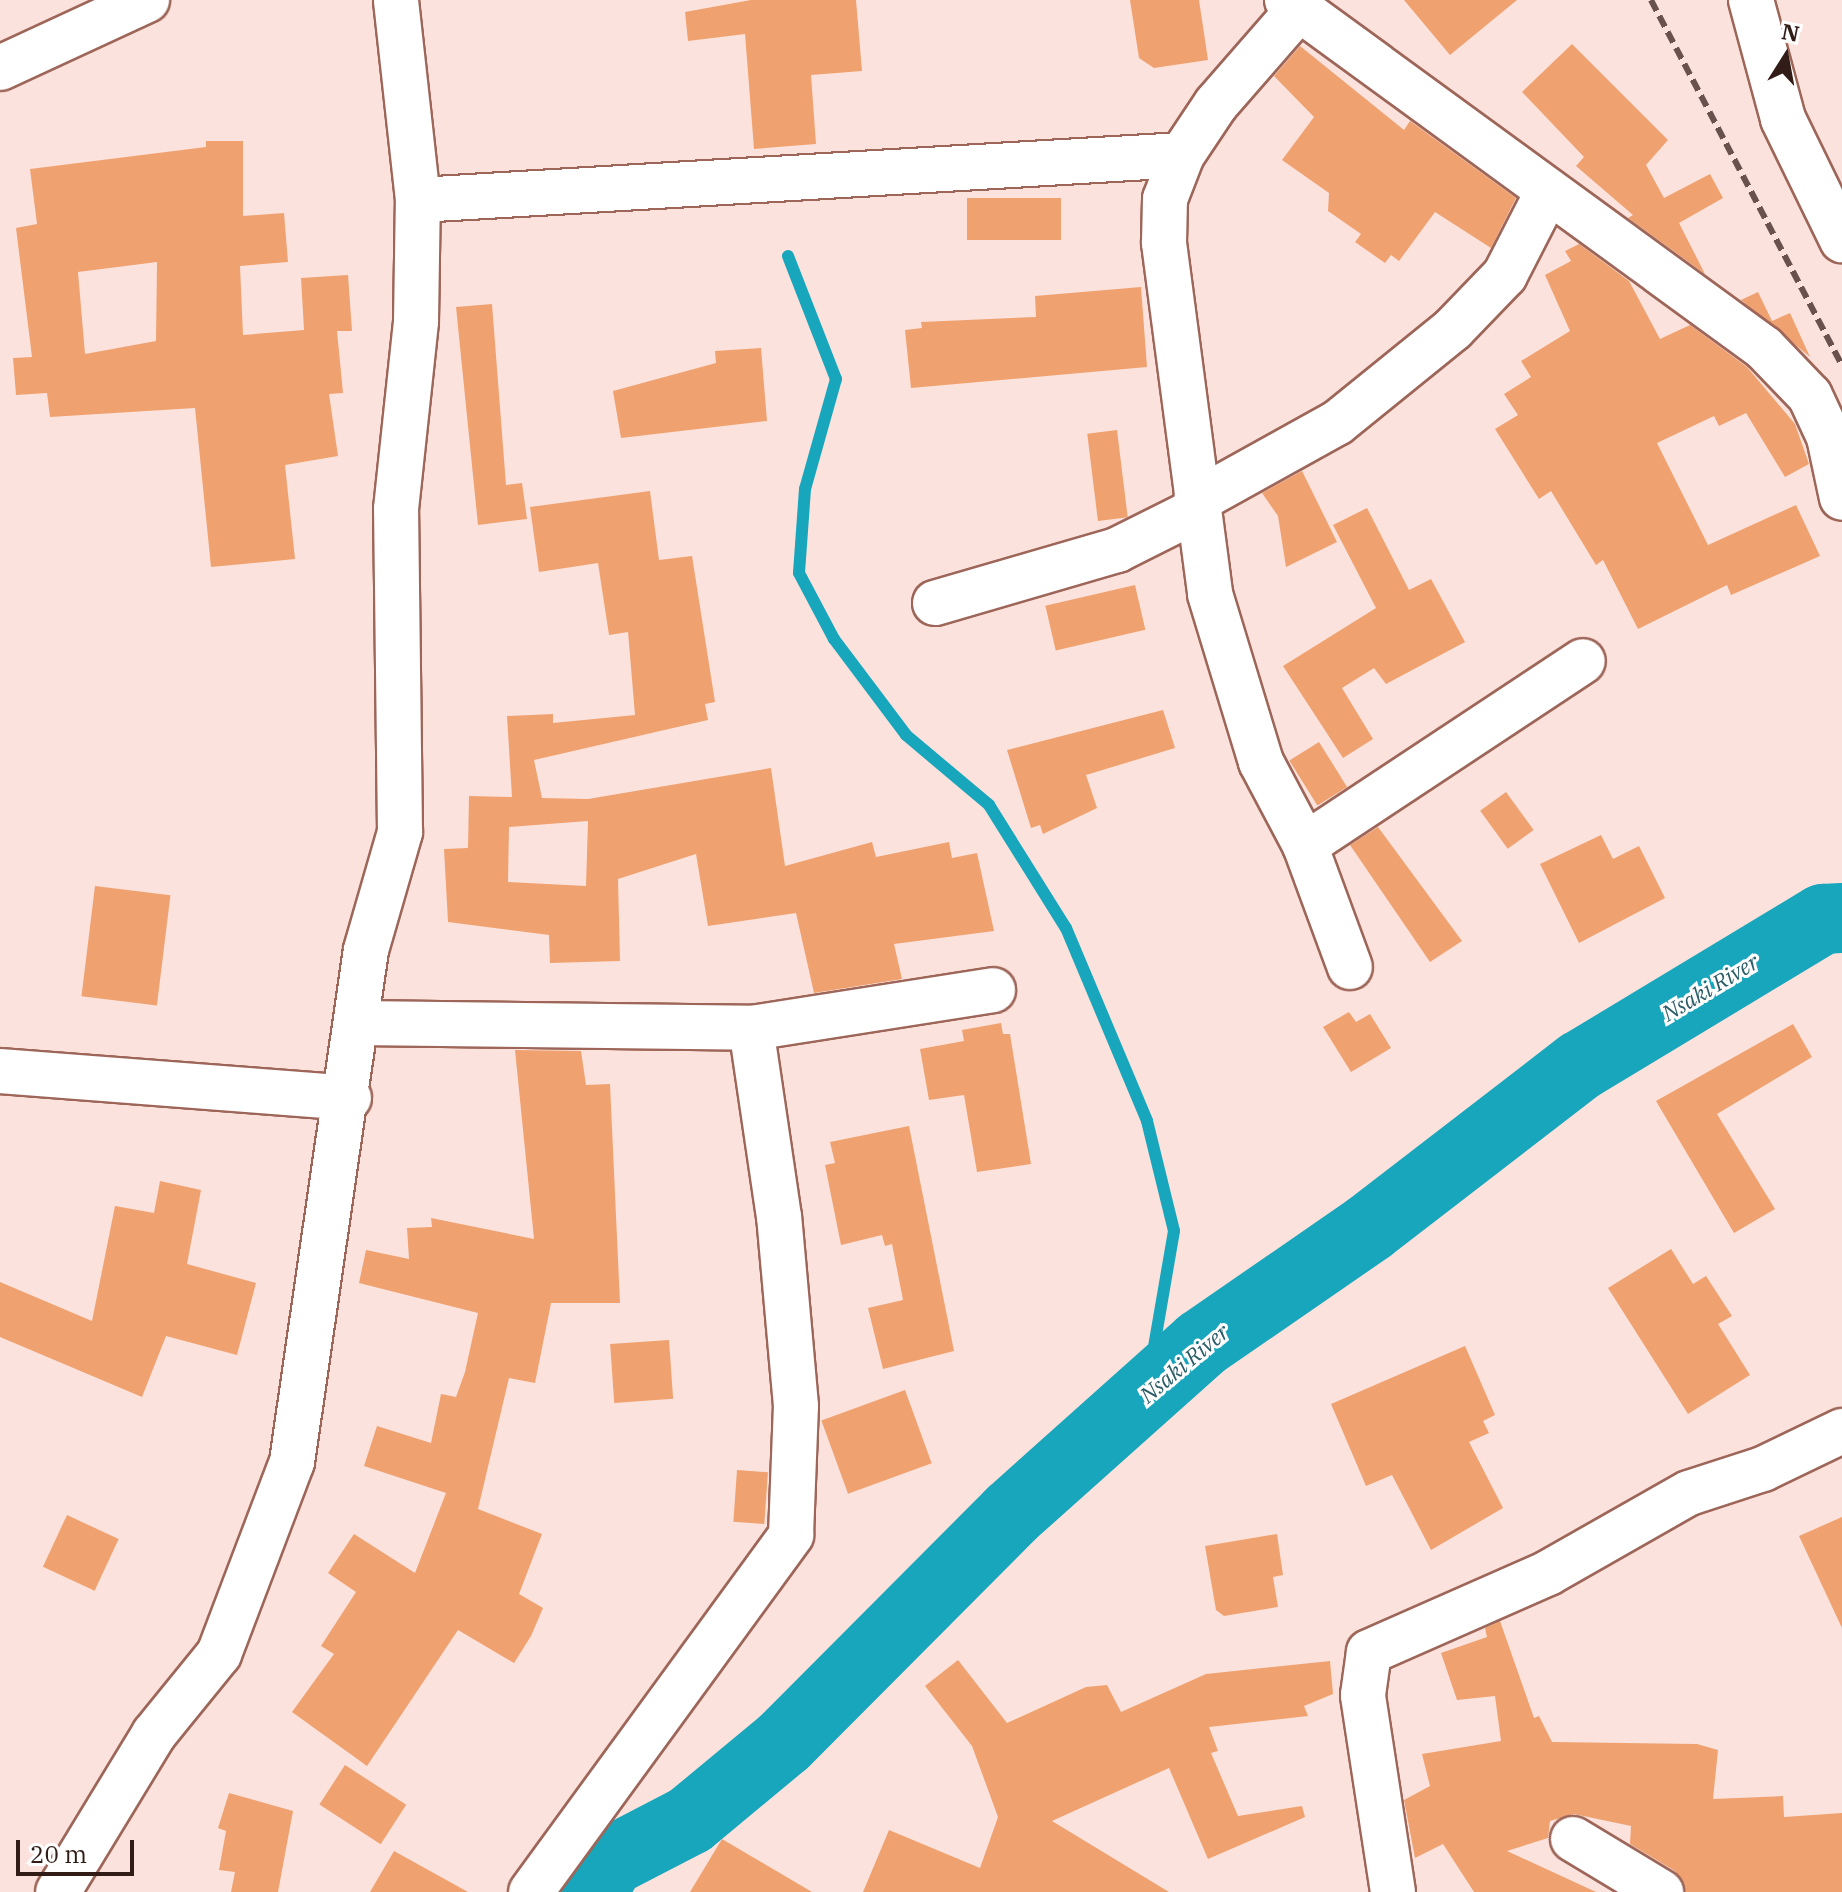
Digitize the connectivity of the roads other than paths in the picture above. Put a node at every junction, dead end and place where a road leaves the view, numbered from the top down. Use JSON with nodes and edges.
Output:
{"nodes":[{"id":1,"x":147,"y":0,"type":"edge"},
{"id":2,"x":396,"y":0,"type":"edge"},
{"id":3,"x":1751,"y":0,"type":"edge"},
{"id":4,"x":1293,"y":5,"type":"edge"},
{"id":5,"x":0,"y":68,"type":"edge"},
{"id":6,"x":1182,"y":155,"type":"junction"},
{"id":7,"x":1546,"y":195,"type":"junction"},
{"id":8,"x":418,"y":200,"type":"junction"},
{"id":9,"x":1842,"y":240,"type":"edge"},
{"id":10,"x":1842,"y":498,"type":"edge"},
{"id":11,"x":1196,"y":505,"type":"junction"},
{"id":12,"x":935,"y":603,"type":"dead end"},
{"id":13,"x":1583,"y":661,"type":"dead end"},
{"id":14,"x":1305,"y":845,"type":"junction"},
{"id":15,"x":1350,"y":967,"type":"dead end"},
{"id":16,"x":993,"y":990,"type":"dead end"},
{"id":17,"x":359,"y":1023,"type":"junction"},
{"id":18,"x":751,"y":1028,"type":"junction"},
{"id":19,"x":0,"y":1071,"type":"edge"},
{"id":20,"x":349,"y":1098,"type":"junction"},
{"id":21,"x":1842,"y":1431,"type":"edge"},
{"id":22,"x":1573,"y":1839,"type":"dead end"},
{"id":23,"x":58,"y":1892,"type":"edge"},
{"id":24,"x":531,"y":1892,"type":"edge"},
{"id":25,"x":1393,"y":1892,"type":"edge"},
{"id":26,"x":1661,"y":1892,"type":"edge"}],
"edges":[{"from":1,"to":5,"type":"street"},
{"from":2,"to":8,"type":"street"},
{"from":3,"to":9,"type":"street"},
{"from":4,"to":6,"type":"street"},
{"from":4,"to":7,"type":"street"},
{"from":6,"to":8,"type":"street"},
{"from":6,"to":11,"type":"street"},
{"from":7,"to":10,"type":"street"},
{"from":7,"to":11,"type":"street"},
{"from":8,"to":17,"type":"street"},
{"from":11,"to":12,"type":"street"},
{"from":11,"to":14,"type":"street"},
{"from":13,"to":14,"type":"street"},
{"from":14,"to":15,"type":"street"},
{"from":16,"to":18,"type":"street"},
{"from":17,"to":18,"type":"street"},
{"from":17,"to":20,"type":"street"},
{"from":18,"to":24,"type":"street"},
{"from":19,"to":20,"type":"street"},
{"from":20,"to":23,"type":"street"},
{"from":21,"to":25,"type":"street"},
{"from":22,"to":26,"type":"street"}]}
